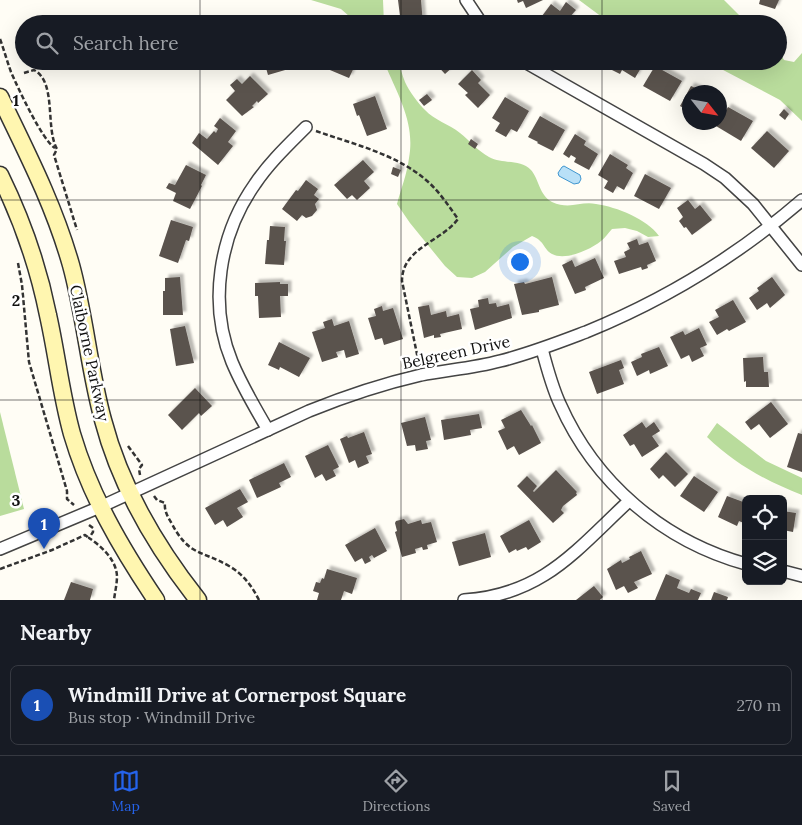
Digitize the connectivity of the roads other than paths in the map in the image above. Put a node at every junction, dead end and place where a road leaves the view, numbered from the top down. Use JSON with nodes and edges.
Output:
{"nodes":[{"id":1,"x":466,"y":0,"type":"edge"},
{"id":2,"x":476,"y":15,"type":"edge"},
{"id":3,"x":539,"y":70,"type":"edge"},
{"id":4,"x":0,"y":97,"type":"edge"},
{"id":5,"x":306,"y":127,"type":"road end"},
{"id":6,"x":0,"y":175,"type":"edge"},
{"id":7,"x":802,"y":200,"type":"edge"},
{"id":8,"x":772,"y":226,"type":"junction"},
{"id":9,"x":802,"y":265,"type":"edge"},
{"id":10,"x":542,"y":349,"type":"junction"},
{"id":11,"x":268,"y":430,"type":"junction"},
{"id":12,"x":131,"y":493,"type":"junction"},
{"id":13,"x":629,"y":501,"type":"junction"},
{"id":14,"x":100,"y":508,"type":"junction"},
{"id":15,"x":0,"y":549,"type":"edge"},
{"id":16,"x":742,"y":563,"type":"edge"},
{"id":17,"x":787,"y":572,"type":"edge"},
{"id":18,"x":802,"y":576,"type":"edge"},
{"id":19,"x":156,"y":600,"type":"edge"},
{"id":20,"x":198,"y":600,"type":"edge"},
{"id":21,"x":464,"y":600,"type":"edge"}],
"edges":[{"from":1,"to":2,"type":"street"},
{"from":3,"to":8,"type":"street"},
{"from":4,"to":12,"type":"main road","name":"Claiborne Parkway"},
{"from":5,"to":11,"type":"street"},
{"from":6,"to":14,"type":"main road","name":"Claiborne Parkway"},
{"from":7,"to":8,"type":"street","name":"Belgreen Drive"},
{"from":8,"to":9,"type":"street"},
{"from":8,"to":10,"type":"street","name":"Belgreen Drive"},
{"from":10,"to":11,"type":"street","name":"Belgreen Drive"},
{"from":10,"to":13,"type":"street"},
{"from":11,"to":12,"type":"street","name":"Belgreen Drive"},
{"from":12,"to":14,"type":"street","name":"Belgreen Drive"},
{"from":12,"to":20,"type":"main road","name":"Claiborne Parkway"},
{"from":13,"to":16,"type":"street"},
{"from":13,"to":21,"type":"street"},
{"from":14,"to":15,"type":"street","name":"Belgreen Drive"},
{"from":14,"to":19,"type":"main road","name":"Claiborne Parkway"},
{"from":17,"to":18,"type":"street"}]}
